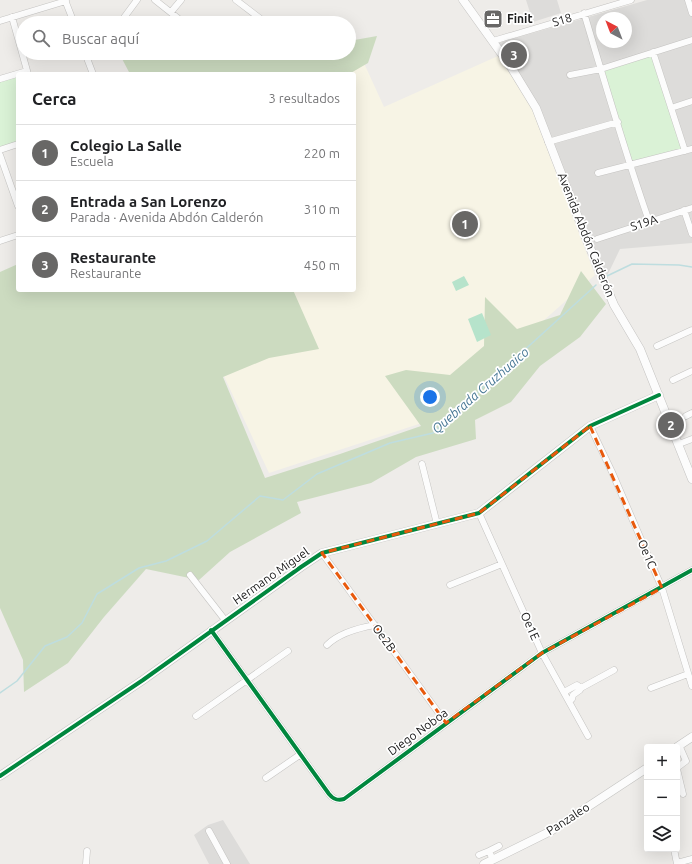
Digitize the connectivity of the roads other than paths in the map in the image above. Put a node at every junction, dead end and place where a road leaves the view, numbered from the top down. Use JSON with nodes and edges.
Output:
{"nodes":[{"id":1,"x":66,"y":0,"type":"edge"},
{"id":2,"x":137,"y":0,"type":"edge"},
{"id":3,"x":155,"y":0,"type":"edge"},
{"id":4,"x":181,"y":0,"type":"edge"},
{"id":5,"x":236,"y":0,"type":"edge"},
{"id":6,"x":463,"y":0,"type":"edge"},
{"id":7,"x":631,"y":0,"type":"edge"},
{"id":8,"x":688,"y":0,"type":"edge"},
{"id":9,"x":171,"y":12,"type":"junction"},
{"id":10,"x":584,"y":13,"type":"junction"},
{"id":11,"x":692,"y":13,"type":"edge"},
{"id":12,"x":72,"y":16,"type":"edge"},
{"id":13,"x":125,"y":16,"type":"edge"},
{"id":14,"x":176,"y":16,"type":"edge"},
{"id":15,"x":257,"y":16,"type":"edge"},
{"id":16,"x":12,"y":17,"type":"junction"},
{"id":17,"x":0,"y":21,"type":"edge"},
{"id":18,"x":16,"y":32,"type":"edge"},
{"id":19,"x":692,"y":40,"type":"edge"},
{"id":20,"x":493,"y":41,"type":"junction"},
{"id":21,"x":653,"y":52,"type":"junction"},
{"id":22,"x":24,"y":60,"type":"edge"},
{"id":23,"x":88,"y":60,"type":"edge"},
{"id":24,"x":601,"y":69,"type":"junction"},
{"id":25,"x":27,"y":72,"type":"edge"},
{"id":26,"x":92,"y":72,"type":"edge"},
{"id":27,"x":16,"y":75,"type":"edge"},
{"id":28,"x":570,"y":75,"type":"dead end"},
{"id":29,"x":0,"y":79,"type":"edge"},
{"id":30,"x":692,"y":100,"type":"edge"},
{"id":31,"x":671,"y":108,"type":"junction"},
{"id":32,"x":618,"y":122,"type":"junction"},
{"id":33,"x":548,"y":142,"type":"junction"},
{"id":34,"x":16,"y":145,"type":"edge"},
{"id":35,"x":692,"y":149,"type":"edge"},
{"id":36,"x":0,"y":150,"type":"edge"},
{"id":37,"x":685,"y":151,"type":"junction"},
{"id":38,"x":0,"y":155,"type":"edge"},
{"id":39,"x":629,"y":166,"type":"junction"},
{"id":40,"x":598,"y":173,"type":"dead end"},
{"id":41,"x":16,"y":200,"type":"edge"},
{"id":42,"x":692,"y":208,"type":"edge"},
{"id":43,"x":684,"y":210,"type":"junction"},
{"id":44,"x":649,"y":221,"type":"junction"},
{"id":45,"x":692,"y":234,"type":"edge"},
{"id":46,"x":16,"y":236,"type":"edge"},
{"id":47,"x":597,"y":239,"type":"dead end"},
{"id":48,"x":0,"y":241,"type":"edge"},
{"id":49,"x":692,"y":330,"type":"edge"},
{"id":50,"x":657,"y":346,"type":"dead end"},
{"id":51,"x":692,"y":371,"type":"edge"},
{"id":52,"x":673,"y":380,"type":"dead end"},
{"id":53,"x":659,"y":395,"type":"junction"},
{"id":54,"x":590,"y":426,"type":"junction"},
{"id":55,"x":692,"y":439,"type":"edge"},
{"id":56,"x":678,"y":444,"type":"junction"},
{"id":57,"x":422,"y":464,"type":"dead end"},
{"id":58,"x":692,"y":479,"type":"edge"},
{"id":59,"x":479,"y":513,"type":"junction"},
{"id":60,"x":436,"y":524,"type":"junction"},
{"id":61,"x":322,"y":553,"type":"junction"},
{"id":62,"x":502,"y":564,"type":"junction"},
{"id":63,"x":692,"y":570,"type":"edge"},
{"id":64,"x":190,"y":575,"type":"dead end"},
{"id":65,"x":450,"y":585,"type":"dead end"},
{"id":66,"x":662,"y":588,"type":"junction"},
{"id":67,"x":225,"y":620,"type":"junction"},
{"id":68,"x":375,"y":625,"type":"junction"},
{"id":69,"x":211,"y":630,"type":"junction"},
{"id":70,"x":327,"y":645,"type":"dead end"},
{"id":71,"x":288,"y":651,"type":"dead end"},
{"id":72,"x":542,"y":653,"type":"junction"},
{"id":73,"x":614,"y":670,"type":"dead end"},
{"id":74,"x":688,"y":674,"type":"junction"},
{"id":75,"x":248,"y":680,"type":"junction"},
{"id":76,"x":692,"y":686,"type":"edge"},
{"id":77,"x":581,"y":688,"type":"junction"},
{"id":78,"x":651,"y":688,"type":"dead end"},
{"id":79,"x":564,"y":692,"type":"junction"},
{"id":80,"x":569,"y":701,"type":"junction"},
{"id":81,"x":196,"y":716,"type":"dead end"},
{"id":82,"x":446,"y":723,"type":"junction"},
{"id":83,"x":588,"y":736,"type":"dead end"},
{"id":84,"x":692,"y":737,"type":"edge"},
{"id":85,"x":680,"y":745,"type":"edge"},
{"id":86,"x":680,"y":750,"type":"edge"},
{"id":87,"x":300,"y":754,"type":"junction"},
{"id":88,"x":680,"y":766,"type":"edge"},
{"id":89,"x":644,"y":770,"type":"edge"},
{"id":90,"x":0,"y":776,"type":"edge"},
{"id":91,"x":266,"y":778,"type":"dead end"},
{"id":92,"x":680,"y":780,"type":"edge"},
{"id":93,"x":683,"y":794,"type":"dead end"},
{"id":94,"x":209,"y":831,"type":"dead end"},
{"id":95,"x":499,"y":846,"type":"dead end"},
{"id":96,"x":87,"y":851,"type":"dead end"},
{"id":97,"x":489,"y":851,"type":"junction"},
{"id":98,"x":675,"y":852,"type":"edge"},
{"id":99,"x":479,"y":855,"type":"dead end"},
{"id":100,"x":692,"y":859,"type":"edge"},
{"id":101,"x":493,"y":860,"type":"junction"},
{"id":102,"x":677,"y":863,"type":"edge"},
{"id":103,"x":86,"y":864,"type":"edge"},
{"id":104,"x":227,"y":864,"type":"edge"},
{"id":105,"x":484,"y":864,"type":"edge"}],
"edges":[{"from":1,"to":12,"type":"street"},
{"from":1,"to":16,"type":"street"},
{"from":2,"to":13,"type":"street"},
{"from":3,"to":9,"type":"street"},
{"from":4,"to":9,"type":"street"},
{"from":5,"to":15,"type":"street"},
{"from":6,"to":20,"type":"street","name":"Avenida Abdón Calderón"},
{"from":7,"to":10,"type":"street","name":"S18"},
{"from":8,"to":11,"type":"street"},
{"from":9,"to":14,"type":"street"},
{"from":10,"to":20,"type":"street","name":"S18"},
{"from":10,"to":24,"type":"street"},
{"from":16,"to":17,"type":"street"},
{"from":16,"to":18,"type":"street"},
{"from":19,"to":21,"type":"street"},
{"from":20,"to":33,"type":"street","name":"Avenida Abdón Calderón"},
{"from":21,"to":24,"type":"street"},
{"from":21,"to":31,"type":"street"},
{"from":22,"to":25,"type":"street"},
{"from":23,"to":26,"type":"street"},
{"from":24,"to":28,"type":"street"},
{"from":24,"to":32,"type":"street"},
{"from":27,"to":29,"type":"street"},
{"from":30,"to":31,"type":"street"},
{"from":31,"to":37,"type":"street"},
{"from":32,"to":33,"type":"street"},
{"from":32,"to":39,"type":"street"},
{"from":33,"to":53,"type":"street","name":"Avenida Abdón Calderón"},
{"from":34,"to":36,"type":"street"},
{"from":35,"to":37,"type":"street"},
{"from":37,"to":39,"type":"street"},
{"from":38,"to":41,"type":"street"},
{"from":39,"to":40,"type":"street"},
{"from":39,"to":44,"type":"street"},
{"from":42,"to":43,"type":"street","name":"S19A"},
{"from":43,"to":44,"type":"street","name":"S19A"},
{"from":43,"to":45,"type":"street"},
{"from":44,"to":47,"type":"street","name":"S19A"},
{"from":46,"to":48,"type":"street"},
{"from":49,"to":50,"type":"street"},
{"from":51,"to":52,"type":"street"},
{"from":53,"to":54,"type":"street","name":"Hermano Miguel"},
{"from":53,"to":56,"type":"street","name":"Avenida Abdón Calderón"},
{"from":54,"to":59,"type":"street","name":"Hermano Miguel"},
{"from":54,"to":66,"type":"street","name":"Oe1C"},
{"from":55,"to":56,"type":"street"},
{"from":56,"to":58,"type":"street","name":"Avenida Abdón Calderón"},
{"from":57,"to":60,"type":"street"},
{"from":59,"to":60,"type":"street","name":"Hermano Miguel"},
{"from":59,"to":62,"type":"street","name":"Oe1E"},
{"from":60,"to":61,"type":"street","name":"Hermano Miguel"},
{"from":61,"to":67,"type":"street","name":"Hermano Miguel"},
{"from":61,"to":68,"type":"street","name":"Oe2B"},
{"from":62,"to":65,"type":"street"},
{"from":62,"to":72,"type":"street","name":"Oe1E"},
{"from":63,"to":66,"type":"street","name":"Diego Noboa"},
{"from":64,"to":67,"type":"street"},
{"from":66,"to":72,"type":"street","name":"Diego Noboa"},
{"from":66,"to":74,"type":"street","name":"Oe1C"},
{"from":67,"to":69,"type":"street","name":"Hermano Miguel"},
{"from":68,"to":70,"type":"street"},
{"from":68,"to":82,"type":"street","name":"Oe2B"},
{"from":69,"to":75,"type":"street","name":"Diego Noboa"},
{"from":69,"to":90,"type":"street","name":"Hermano Miguel"},
{"from":71,"to":75,"type":"street"},
{"from":72,"to":79,"type":"street","name":"Oe1E"},
{"from":72,"to":82,"type":"street","name":"Diego Noboa"},
{"from":73,"to":77,"type":"street"},
{"from":74,"to":76,"type":"street","name":"Oe1C"},
{"from":74,"to":78,"type":"street"},
{"from":75,"to":81,"type":"street"},
{"from":75,"to":87,"type":"street","name":"Diego Noboa"},
{"from":77,"to":79,"type":"street"},
{"from":77,"to":80,"type":"street"},
{"from":79,"to":80,"type":"street","name":"Oe1E"},
{"from":80,"to":83,"type":"street","name":"Oe1E"},
{"from":82,"to":87,"type":"street","name":"Diego Noboa"},
{"from":84,"to":85,"type":"street"},
{"from":86,"to":88,"type":"street"},
{"from":87,"to":91,"type":"street"},
{"from":89,"to":101,"type":"street","name":"Panzaleo"},
{"from":92,"to":93,"type":"street"},
{"from":94,"to":104,"type":"street"},
{"from":95,"to":97,"type":"street"},
{"from":96,"to":103,"type":"street"},
{"from":97,"to":99,"type":"street"},
{"from":97,"to":101,"type":"street"},
{"from":98,"to":102,"type":"street"},
{"from":100,"to":102,"type":"street"},
{"from":101,"to":105,"type":"street","name":"Panzaleo"}]}
